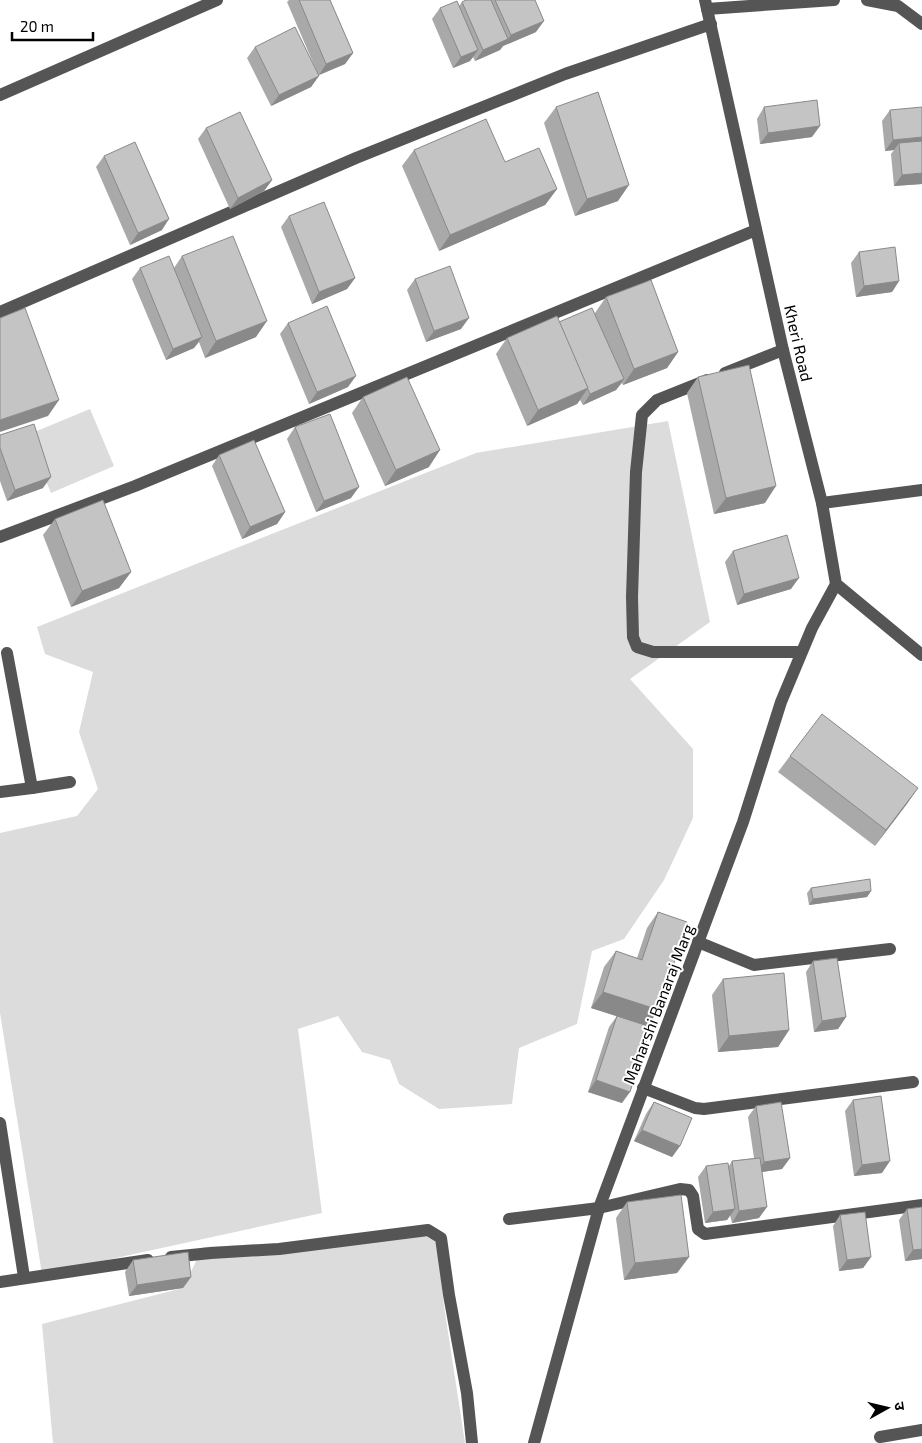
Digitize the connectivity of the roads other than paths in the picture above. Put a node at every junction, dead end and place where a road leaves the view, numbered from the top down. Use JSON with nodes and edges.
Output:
{"nodes":[{"id":1,"x":217,"y":0,"type":"edge"},
{"id":2,"x":834,"y":0,"type":"edge"},
{"id":3,"x":867,"y":0,"type":"edge"},
{"id":4,"x":706,"y":5,"type":"edge"},
{"id":5,"x":710,"y":24,"type":"junction"},
{"id":6,"x":922,"y":24,"type":"edge"},
{"id":7,"x":0,"y":95,"type":"edge"},
{"id":8,"x":756,"y":230,"type":"junction"},
{"id":9,"x":0,"y":312,"type":"edge"},
{"id":10,"x":783,"y":350,"type":"junction"},
{"id":11,"x":922,"y":490,"type":"edge"},
{"id":12,"x":822,"y":503,"type":"junction"},
{"id":13,"x":0,"y":537,"type":"edge"},
{"id":14,"x":836,"y":584,"type":"junction"},
{"id":15,"x":801,"y":652,"type":"junction"},
{"id":16,"x":6,"y":653,"type":"dead end"},
{"id":17,"x":922,"y":655,"type":"edge"},
{"id":18,"x":70,"y":782,"type":"dead end"},
{"id":19,"x":32,"y":788,"type":"junction"},
{"id":20,"x":0,"y":792,"type":"edge"},
{"id":21,"x":698,"y":942,"type":"junction"},
{"id":22,"x":890,"y":949,"type":"dead end"},
{"id":23,"x":913,"y":1082,"type":"dead end"},
{"id":24,"x":644,"y":1088,"type":"junction"},
{"id":25,"x":0,"y":1123,"type":"edge"},
{"id":26,"x":922,"y":1205,"type":"edge"},
{"id":27,"x":599,"y":1208,"type":"junction"},
{"id":28,"x":509,"y":1219,"type":"dead end"},
{"id":29,"x":24,"y":1278,"type":"junction"},
{"id":30,"x":0,"y":1282,"type":"edge"},
{"id":31,"x":922,"y":1430,"type":"edge"},
{"id":32,"x":880,"y":1437,"type":"dead end"},
{"id":33,"x":472,"y":1443,"type":"edge"},
{"id":34,"x":534,"y":1443,"type":"edge"}],
"edges":[{"from":1,"to":7,"type":"street"},
{"from":2,"to":4,"type":"street"},
{"from":3,"to":6,"type":"street"},
{"from":4,"to":5,"type":"street","name":"Kheri Road"},
{"from":5,"to":8,"type":"street","name":"Kheri Road"},
{"from":5,"to":9,"type":"street"},
{"from":8,"to":10,"type":"street","name":"Kheri Road"},
{"from":8,"to":13,"type":"street"},
{"from":10,"to":12,"type":"street","name":"Kheri Road"},
{"from":10,"to":15,"type":"street"},
{"from":11,"to":12,"type":"street"},
{"from":12,"to":14,"type":"street","name":"Kheri Road"},
{"from":14,"to":15,"type":"street","name":"Maharshi Banaraj Marg"},
{"from":14,"to":17,"type":"street"},
{"from":15,"to":21,"type":"street","name":"Maharshi Banaraj Marg"},
{"from":16,"to":19,"type":"street"},
{"from":18,"to":19,"type":"street"},
{"from":19,"to":20,"type":"street"},
{"from":21,"to":22,"type":"street"},
{"from":21,"to":24,"type":"street","name":"Maharshi Banaraj Marg"},
{"from":23,"to":24,"type":"street"},
{"from":24,"to":27,"type":"street","name":"Maharshi Banaraj Marg"},
{"from":25,"to":29,"type":"street"},
{"from":26,"to":27,"type":"street"},
{"from":27,"to":28,"type":"street"},
{"from":27,"to":34,"type":"street","name":"Maharshi Banaraj Marg"},
{"from":29,"to":30,"type":"street"},
{"from":29,"to":33,"type":"street"},
{"from":31,"to":32,"type":"street"}]}
